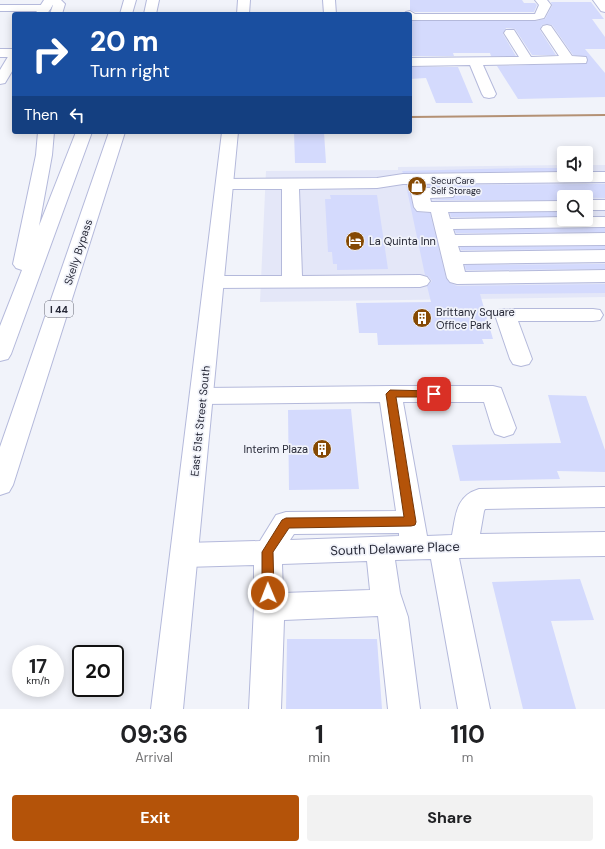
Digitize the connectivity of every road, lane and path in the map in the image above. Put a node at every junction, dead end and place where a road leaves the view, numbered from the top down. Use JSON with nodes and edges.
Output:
{"nodes":[{"id":1,"x":55,"y":0,"type":"edge"},
{"id":2,"x":130,"y":0,"type":"edge"},
{"id":3,"x":153,"y":0,"type":"edge"},
{"id":4,"x":244,"y":0,"type":"edge"},
{"id":5,"x":329,"y":0,"type":"edge"},
{"id":6,"x":541,"y":0,"type":"edge"},
{"id":7,"x":45,"y":7,"type":"edge"},
{"id":8,"x":0,"y":8,"type":"edge"},
{"id":9,"x":57,"y":12,"type":"edge"},
{"id":10,"x":127,"y":12,"type":"edge"},
{"id":11,"x":150,"y":12,"type":"edge"},
{"id":12,"x":243,"y":12,"type":"edge"},
{"id":13,"x":330,"y":12,"type":"edge"},
{"id":14,"x":412,"y":14,"type":"edge"},
{"id":15,"x":546,"y":29,"type":"dead end"},
{"id":16,"x":510,"y":33,"type":"dead end"},
{"id":17,"x":0,"y":53,"type":"edge"},
{"id":18,"x":12,"y":53,"type":"edge"},
{"id":19,"x":12,"y":60,"type":"edge"},
{"id":20,"x":527,"y":60,"type":"junction"},
{"id":21,"x":475,"y":61,"type":"junction"},
{"id":22,"x":412,"y":62,"type":"edge"},
{"id":23,"x":2,"y":73,"type":"edge"},
{"id":24,"x":489,"y":94,"type":"dead end"},
{"id":25,"x":46,"y":134,"type":"edge"},
{"id":26,"x":83,"y":134,"type":"edge"},
{"id":27,"x":116,"y":134,"type":"edge"},
{"id":28,"x":230,"y":134,"type":"edge"},
{"id":29,"x":605,"y":177,"type":"edge"},
{"id":30,"x":290,"y":183,"type":"junction"},
{"id":31,"x":224,"y":184,"type":"junction"},
{"id":32,"x":605,"y":191,"type":"edge"},
{"id":33,"x":535,"y":192,"type":"junction"},
{"id":34,"x":557,"y":203,"type":"edge"},
{"id":35,"x":593,"y":205,"type":"edge"},
{"id":36,"x":605,"y":205,"type":"edge"},
{"id":37,"x":549,"y":222,"type":"junction"},
{"id":38,"x":605,"y":222,"type":"edge"},
{"id":39,"x":444,"y":232,"type":"junction"},
{"id":40,"x":605,"y":239,"type":"edge"},
{"id":41,"x":561,"y":248,"type":"junction"},
{"id":42,"x":605,"y":256,"type":"edge"},
{"id":43,"x":605,"y":276,"type":"edge"},
{"id":44,"x":574,"y":277,"type":"junction"},
{"id":45,"x":292,"y":281,"type":"junction"},
{"id":46,"x":420,"y":281,"type":"dead end"},
{"id":47,"x":214,"y":282,"type":"junction"},
{"id":48,"x":592,"y":315,"type":"dead end"},
{"id":49,"x":12,"y":324,"type":"junction"},
{"id":50,"x":0,"y":354,"type":"edge"},
{"id":51,"x":521,"y":359,"type":"dead end"},
{"id":52,"x":390,"y":394,"type":"junction"},
{"id":53,"x":202,"y":396,"type":"junction"},
{"id":54,"x":504,"y":428,"type":"dead end"},
{"id":55,"x":0,"y":485,"type":"edge"},
{"id":56,"x":605,"y":497,"type":"edge"},
{"id":57,"x":433,"y":540,"type":"junction"},
{"id":58,"x":605,"y":544,"type":"edge"},
{"id":59,"x":380,"y":548,"type":"junction"},
{"id":60,"x":268,"y":552,"type":"junction"},
{"id":61,"x":185,"y":555,"type":"junction"},
{"id":62,"x":388,"y":603,"type":"junction"},
{"id":63,"x":268,"y":607,"type":"junction"},
{"id":64,"x":167,"y":709,"type":"edge"},
{"id":65,"x":265,"y":709,"type":"edge"},
{"id":66,"x":404,"y":709,"type":"edge"},
{"id":67,"x":474,"y":709,"type":"edge"}],
"edges":[{"from":1,"to":9,"type":"main road"},
{"from":2,"to":10,"type":"main road"},
{"from":3,"to":11,"type":"main road"},
{"from":4,"to":12,"type":"main road"},
{"from":5,"to":13,"type":"main road"},
{"from":6,"to":14,"type":"main road"},
{"from":7,"to":8,"type":"main road"},
{"from":15,"to":20,"type":"main road"},
{"from":16,"to":20,"type":"main road"},
{"from":17,"to":18,"type":"main road"},
{"from":19,"to":23,"type":"main road"},
{"from":20,"to":21,"type":"main road"},
{"from":21,"to":22,"type":"main road"},
{"from":21,"to":24,"type":"main road"},
{"from":25,"to":49,"type":"main road"},
{"from":26,"to":49,"type":"main road"},
{"from":27,"to":55,"type":"main road","name":"Skelly Bypass","number":"I 44"},
{"from":28,"to":31,"type":"main road","name":"East 51st Street South"},
{"from":29,"to":33,"type":"main road"},
{"from":30,"to":31,"type":"main road"},
{"from":30,"to":33,"type":"main road"},
{"from":30,"to":45,"type":"main road"},
{"from":31,"to":47,"type":"main road","name":"East 51st Street South"},
{"from":32,"to":33,"type":"main road"},
{"from":33,"to":34,"type":"main road"},
{"from":33,"to":37,"type":"main road"},
{"from":33,"to":39,"type":"main road"},
{"from":33,"to":39,"type":"main road"},
{"from":35,"to":36,"type":"main road"},
{"from":37,"to":38,"type":"main road"},
{"from":37,"to":39,"type":"main road"},
{"from":37,"to":41,"type":"main road"},
{"from":39,"to":41,"type":"main road"},
{"from":39,"to":44,"type":"main road"},
{"from":40,"to":41,"type":"main road"},
{"from":41,"to":42,"type":"main road"},
{"from":41,"to":44,"type":"main road"},
{"from":43,"to":44,"type":"main road"},
{"from":45,"to":46,"type":"main road"},
{"from":45,"to":47,"type":"main road"},
{"from":47,"to":53,"type":"main road","name":"East 51st Street South"},
{"from":48,"to":51,"type":"main road"},
{"from":49,"to":50,"type":"main road"},
{"from":52,"to":53,"type":"main road"},
{"from":52,"to":54,"type":"main road"},
{"from":52,"to":57,"type":"main road"},
{"from":53,"to":61,"type":"main road","name":"East 51st Street South"},
{"from":56,"to":57,"type":"main road"},
{"from":57,"to":58,"type":"main road","name":"South Delaware Place"},
{"from":57,"to":59,"type":"main road","name":"South Delaware Place"},
{"from":57,"to":60,"type":"main road"},
{"from":57,"to":67,"type":"main road"},
{"from":59,"to":60,"type":"main road","name":"South Delaware Place"},
{"from":59,"to":62,"type":"main road"},
{"from":60,"to":61,"type":"main road","name":"South Delaware Place"},
{"from":60,"to":63,"type":"main road"},
{"from":61,"to":64,"type":"main road","name":"East 51st Street South"},
{"from":62,"to":63,"type":"main road"},
{"from":62,"to":66,"type":"main road"},
{"from":63,"to":65,"type":"main road"}]}
